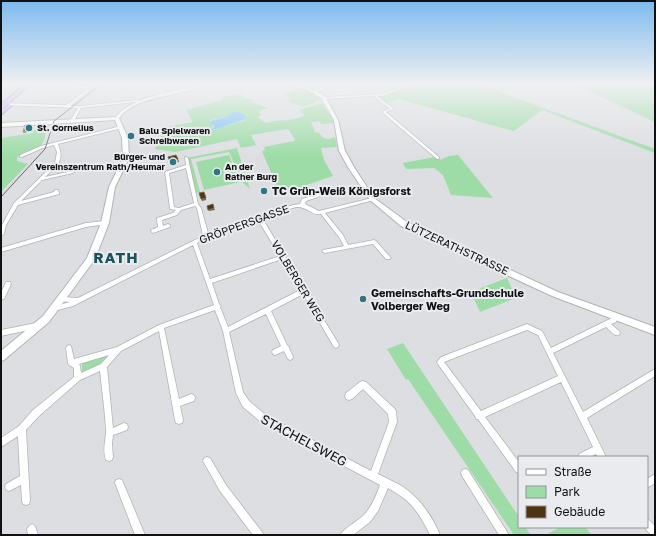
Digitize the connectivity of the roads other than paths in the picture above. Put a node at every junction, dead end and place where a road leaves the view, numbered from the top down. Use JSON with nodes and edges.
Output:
{"nodes":[{"id":1,"x":79,"y":108,"type":"edge"},
{"id":2,"x":126,"y":108,"type":"edge"},
{"id":3,"x":329,"y":108,"type":"edge"},
{"id":4,"x":391,"y":108,"type":"edge"},
{"id":5,"x":117,"y":118,"type":"junction"},
{"id":6,"x":72,"y":121,"type":"junction"},
{"id":7,"x":1,"y":126,"type":"edge"},
{"id":8,"x":121,"y":127,"type":"junction"},
{"id":9,"x":56,"y":144,"type":"junction"},
{"id":10,"x":21,"y":156,"type":"dead end"},
{"id":11,"x":186,"y":158,"type":"dead end"},
{"id":12,"x":438,"y":158,"type":"dead end"},
{"id":13,"x":187,"y":166,"type":"junction"},
{"id":14,"x":72,"y":172,"type":"dead end"},
{"id":15,"x":43,"y":179,"type":"junction"},
{"id":16,"x":336,"y":189,"type":"dead end"},
{"id":17,"x":56,"y":191,"type":"dead end"},
{"id":18,"x":372,"y":199,"type":"junction"},
{"id":19,"x":16,"y":204,"type":"junction"},
{"id":20,"x":196,"y":204,"type":"junction"},
{"id":21,"x":302,"y":205,"type":"junction"},
{"id":22,"x":179,"y":209,"type":"junction"},
{"id":23,"x":323,"y":213,"type":"junction"},
{"id":24,"x":259,"y":217,"type":"junction"},
{"id":25,"x":105,"y":223,"type":"junction"},
{"id":26,"x":168,"y":226,"type":"dead end"},
{"id":27,"x":161,"y":228,"type":"junction"},
{"id":28,"x":153,"y":230,"type":"dead end"},
{"id":29,"x":1,"y":234,"type":"edge"},
{"id":30,"x":206,"y":236,"type":"junction"},
{"id":31,"x":194,"y":242,"type":"junction"},
{"id":32,"x":347,"y":247,"type":"junction"},
{"id":33,"x":1,"y":250,"type":"edge"},
{"id":34,"x":325,"y":251,"type":"dead end"},
{"id":35,"x":283,"y":257,"type":"junction"},
{"id":36,"x":388,"y":258,"type":"dead end"},
{"id":37,"x":208,"y":282,"type":"junction"},
{"id":38,"x":304,"y":292,"type":"junction"},
{"id":39,"x":62,"y":299,"type":"junction"},
{"id":40,"x":78,"y":300,"type":"junction"},
{"id":41,"x":218,"y":306,"type":"junction"},
{"id":42,"x":54,"y":309,"type":"junction"},
{"id":43,"x":267,"y":310,"type":"junction"},
{"id":44,"x":614,"y":320,"type":"dead end"},
{"id":45,"x":607,"y":324,"type":"junction"},
{"id":46,"x":38,"y":326,"type":"junction"},
{"id":47,"x":161,"y":327,"type":"junction"},
{"id":48,"x":226,"y":331,"type":"junction"},
{"id":49,"x":655,"y":331,"type":"edge"},
{"id":50,"x":1,"y":333,"type":"edge"},
{"id":51,"x":616,"y":333,"type":"dead end"},
{"id":52,"x":336,"y":345,"type":"dead end"},
{"id":53,"x":286,"y":347,"type":"junction"},
{"id":54,"x":69,"y":348,"type":"dead end"},
{"id":55,"x":119,"y":349,"type":"junction"},
{"id":56,"x":275,"y":352,"type":"dead end"},
{"id":57,"x":549,"y":352,"type":"junction"},
{"id":58,"x":1,"y":357,"type":"edge"},
{"id":59,"x":290,"y":357,"type":"dead end"},
{"id":60,"x":71,"y":363,"type":"junction"},
{"id":61,"x":103,"y":366,"type":"junction"},
{"id":62,"x":655,"y":372,"type":"edge"},
{"id":63,"x":78,"y":378,"type":"junction"},
{"id":64,"x":562,"y":378,"type":"junction"},
{"id":65,"x":349,"y":396,"type":"dead end"},
{"id":66,"x":191,"y":398,"type":"dead end"},
{"id":67,"x":176,"y":404,"type":"junction"},
{"id":68,"x":479,"y":416,"type":"junction"},
{"id":69,"x":582,"y":416,"type":"junction"},
{"id":70,"x":179,"y":420,"type":"dead end"},
{"id":71,"x":124,"y":427,"type":"dead end"},
{"id":72,"x":22,"y":429,"type":"junction"},
{"id":73,"x":110,"y":433,"type":"junction"},
{"id":74,"x":1,"y":443,"type":"edge"},
{"id":75,"x":598,"y":448,"type":"junction"},
{"id":76,"x":584,"y":456,"type":"edge"},
{"id":77,"x":602,"y":456,"type":"edge"},
{"id":78,"x":109,"y":457,"type":"dead end"},
{"id":79,"x":207,"y":461,"type":"dead end"},
{"id":80,"x":518,"y":468,"type":"edge"},
{"id":81,"x":465,"y":473,"type":"dead end"},
{"id":82,"x":374,"y":477,"type":"junction"},
{"id":83,"x":25,"y":478,"type":"junction"},
{"id":84,"x":119,"y":483,"type":"dead end"},
{"id":85,"x":385,"y":483,"type":"junction"},
{"id":86,"x":9,"y":487,"type":"dead end"},
{"id":87,"x":26,"y":501,"type":"dead end"},
{"id":88,"x":648,"y":525,"type":"edge"},
{"id":89,"x":655,"y":533,"type":"edge"},
{"id":90,"x":140,"y":535,"type":"edge"},
{"id":91,"x":259,"y":535,"type":"edge"},
{"id":92,"x":345,"y":535,"type":"edge"},
{"id":93,"x":435,"y":535,"type":"edge"},
{"id":94,"x":504,"y":535,"type":"edge"}],
"edges":[{"from":1,"to":6,"type":"street"},
{"from":2,"to":5,"type":"main road"},
{"from":3,"to":18,"type":"main road","name":"LÜTZERATHSTRASSE"},
{"from":4,"to":12,"type":"street"},
{"from":5,"to":6,"type":"main road"},
{"from":5,"to":8,"type":"main road"},
{"from":6,"to":7,"type":"main road"},
{"from":8,"to":9,"type":"street"},
{"from":8,"to":25,"type":"main road"},
{"from":9,"to":10,"type":"street"},
{"from":9,"to":15,"type":"street"},
{"from":11,"to":13,"type":"street"},
{"from":13,"to":20,"type":"street"},
{"from":13,"to":22,"type":"street"},
{"from":14,"to":15,"type":"street"},
{"from":15,"to":19,"type":"street"},
{"from":16,"to":21,"type":"street"},
{"from":17,"to":19,"type":"street"},
{"from":18,"to":23,"type":"street"},
{"from":18,"to":49,"type":"main road","name":"LÜTZERATHSTRASSE"},
{"from":19,"to":29,"type":"street"},
{"from":20,"to":22,"type":"street"},
{"from":20,"to":30,"type":"street"},
{"from":21,"to":23,"type":"street","name":"GRÖPPERSGASSE"},
{"from":21,"to":24,"type":"street","name":"GRÖPPERSGASSE"},
{"from":22,"to":27,"type":"street"},
{"from":23,"to":32,"type":"street"},
{"from":24,"to":30,"type":"street","name":"GRÖPPERSGASSE"},
{"from":24,"to":35,"type":"street","name":"VOLBERGER WEG"},
{"from":25,"to":33,"type":"street"},
{"from":25,"to":39,"type":"main road"},
{"from":26,"to":27,"type":"street"},
{"from":27,"to":28,"type":"street"},
{"from":30,"to":31,"type":"street","name":"GRÖPPERSGASSE"},
{"from":31,"to":37,"type":"street","name":"STACHELSWEG"},
{"from":31,"to":40,"type":"street","name":"GRÖPPERSGASSE"},
{"from":32,"to":34,"type":"street"},
{"from":32,"to":36,"type":"street"},
{"from":35,"to":37,"type":"street"},
{"from":35,"to":38,"type":"street","name":"VOLBERGER WEG"},
{"from":37,"to":41,"type":"street","name":"STACHELSWEG"},
{"from":38,"to":43,"type":"street"},
{"from":38,"to":52,"type":"street","name":"VOLBERGER WEG"},
{"from":39,"to":40,"type":"street"},
{"from":39,"to":42,"type":"main road"},
{"from":40,"to":42,"type":"street","name":"GRÖPPERSGASSE"},
{"from":41,"to":47,"type":"street"},
{"from":41,"to":48,"type":"street","name":"STACHELSWEG"},
{"from":42,"to":46,"type":"main road"},
{"from":43,"to":48,"type":"street"},
{"from":43,"to":53,"type":"street"},
{"from":44,"to":45,"type":"street"},
{"from":45,"to":51,"type":"street"},
{"from":45,"to":57,"type":"street"},
{"from":46,"to":50,"type":"street"},
{"from":46,"to":58,"type":"main road"},
{"from":47,"to":55,"type":"street"},
{"from":47,"to":67,"type":"street"},
{"from":48,"to":82,"type":"street","name":"STACHELSWEG"},
{"from":53,"to":56,"type":"street"},
{"from":53,"to":59,"type":"street"},
{"from":54,"to":60,"type":"street"},
{"from":55,"to":60,"type":"street"},
{"from":55,"to":61,"type":"street"},
{"from":57,"to":64,"type":"street"},
{"from":57,"to":68,"type":"street"},
{"from":60,"to":63,"type":"street"},
{"from":61,"to":63,"type":"street"},
{"from":61,"to":73,"type":"street"},
{"from":62,"to":69,"type":"street"},
{"from":63,"to":72,"type":"street"},
{"from":64,"to":68,"type":"street"},
{"from":64,"to":69,"type":"street"},
{"from":65,"to":82,"type":"street"},
{"from":66,"to":67,"type":"street"},
{"from":67,"to":70,"type":"street"},
{"from":68,"to":80,"type":"street"},
{"from":69,"to":75,"type":"street"},
{"from":71,"to":73,"type":"street"},
{"from":72,"to":74,"type":"street"},
{"from":72,"to":83,"type":"street"},
{"from":73,"to":78,"type":"street"},
{"from":75,"to":76,"type":"street"},
{"from":75,"to":77,"type":"street"},
{"from":79,"to":91,"type":"street"},
{"from":81,"to":94,"type":"street"},
{"from":82,"to":85,"type":"street","name":"STACHELSWEG"},
{"from":83,"to":86,"type":"street"},
{"from":83,"to":87,"type":"street"},
{"from":84,"to":90,"type":"street"},
{"from":85,"to":92,"type":"street"},
{"from":85,"to":93,"type":"street","name":"STACHELSWEG"},
{"from":88,"to":89,"type":"street"}]}
